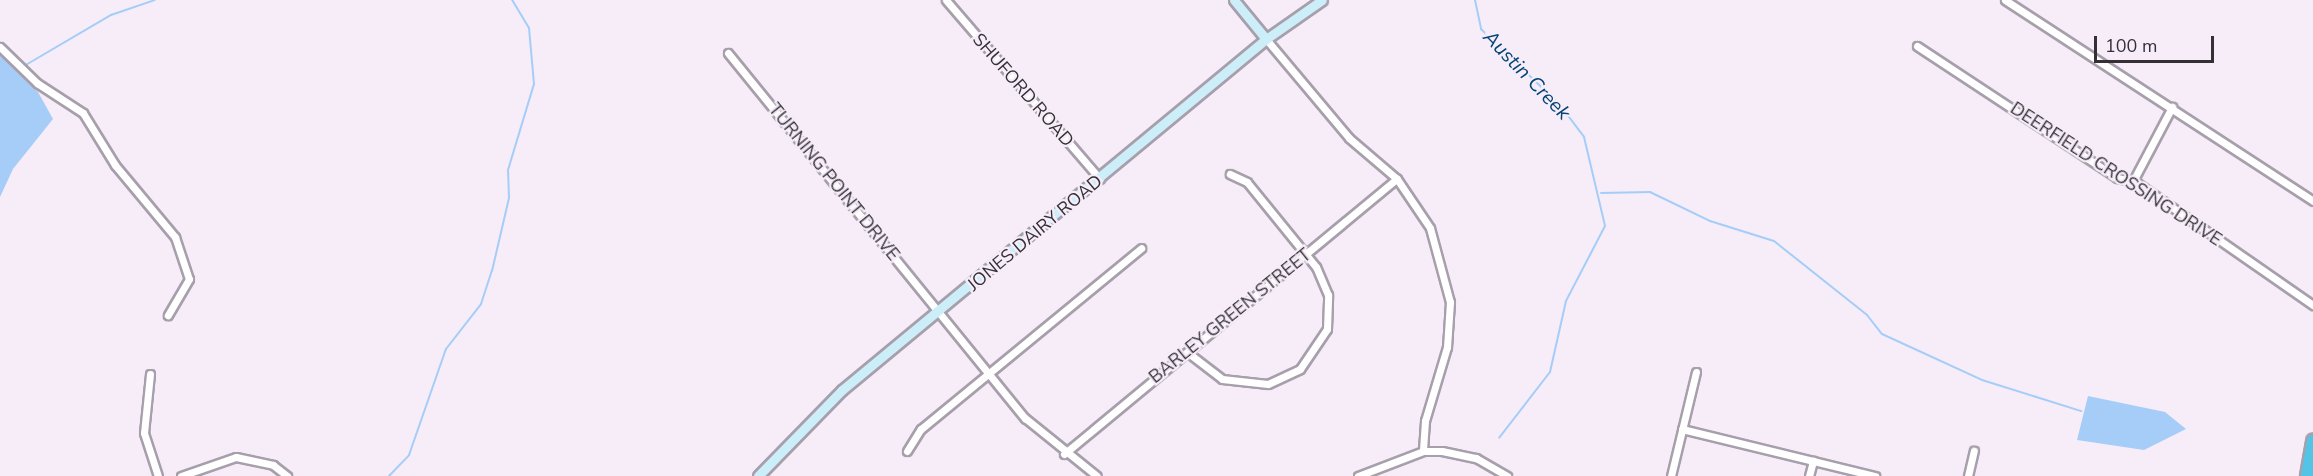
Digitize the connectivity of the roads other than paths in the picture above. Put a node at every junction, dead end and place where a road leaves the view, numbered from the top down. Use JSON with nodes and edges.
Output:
{"nodes":[{"id":1,"x":946,"y":0,"type":"edge"},
{"id":2,"x":1234,"y":0,"type":"edge"},
{"id":3,"x":1322,"y":0,"type":"edge"},
{"id":4,"x":2005,"y":0,"type":"edge"},
{"id":5,"x":1266,"y":39,"type":"junction"},
{"id":6,"x":1917,"y":46,"type":"dead end"},
{"id":7,"x":0,"y":47,"type":"edge"},
{"id":8,"x":728,"y":53,"type":"dead end"},
{"id":9,"x":2172,"y":107,"type":"junction"},
{"id":10,"x":1230,"y":174,"type":"dead end"},
{"id":11,"x":1100,"y":179,"type":"junction"},
{"id":12,"x":1397,"y":179,"type":"junction"},
{"id":13,"x":2133,"y":181,"type":"junction"},
{"id":14,"x":2313,"y":201,"type":"edge"},
{"id":15,"x":1141,"y":248,"type":"dead end"},
{"id":16,"x":1306,"y":254,"type":"junction"},
{"id":17,"x":2313,"y":305,"type":"edge"},
{"id":18,"x":940,"y":311,"type":"junction"},
{"id":19,"x":168,"y":315,"type":"dead end"},
{"id":20,"x":1187,"y":352,"type":"junction"},
{"id":21,"x":1696,"y":372,"type":"dead end"},
{"id":22,"x":988,"y":373,"type":"junction"},
{"id":23,"x":150,"y":374,"type":"dead end"},
{"id":24,"x":1682,"y":429,"type":"junction"},
{"id":25,"x":2313,"y":441,"type":"edge"},
{"id":26,"x":907,"y":451,"type":"dead end"},
{"id":27,"x":1974,"y":451,"type":"dead end"},
{"id":28,"x":1424,"y":452,"type":"junction"},
{"id":29,"x":1064,"y":454,"type":"junction"},
{"id":30,"x":1813,"y":461,"type":"junction"},
{"id":31,"x":158,"y":476,"type":"edge"},
{"id":32,"x":181,"y":476,"type":"edge"},
{"id":33,"x":287,"y":476,"type":"edge"},
{"id":34,"x":758,"y":476,"type":"edge"},
{"id":35,"x":1097,"y":476,"type":"edge"},
{"id":36,"x":1358,"y":476,"type":"edge"},
{"id":37,"x":1507,"y":476,"type":"edge"},
{"id":38,"x":1671,"y":476,"type":"edge"},
{"id":39,"x":1809,"y":476,"type":"edge"},
{"id":40,"x":1875,"y":476,"type":"edge"},
{"id":41,"x":1968,"y":476,"type":"edge"},
{"id":42,"x":2307,"y":476,"type":"edge"}],
"edges":[{"from":1,"to":11,"type":"street","name":"SHUFORD ROAD"},
{"from":2,"to":5,"type":"street"},
{"from":3,"to":5,"type":"street","name":"JONES DAIRY ROAD"},
{"from":4,"to":9,"type":"street"},
{"from":5,"to":11,"type":"street","name":"JONES DAIRY ROAD"},
{"from":5,"to":12,"type":"street"},
{"from":6,"to":13,"type":"street","name":"DEERFIELD CROSSING DRIVE"},
{"from":7,"to":19,"type":"street"},
{"from":8,"to":18,"type":"street","name":"TURNING POINT DRIVE"},
{"from":9,"to":13,"type":"street"},
{"from":9,"to":14,"type":"street"},
{"from":10,"to":16,"type":"street"},
{"from":11,"to":18,"type":"street","name":"JONES DAIRY ROAD"},
{"from":12,"to":16,"type":"street","name":"BARLEY GREEN STREET"},
{"from":12,"to":28,"type":"street"},
{"from":13,"to":17,"type":"street","name":"DEERFIELD CROSSING DRIVE"},
{"from":15,"to":22,"type":"street"},
{"from":16,"to":20,"type":"street","name":"BARLEY GREEN STREET"},
{"from":16,"to":20,"type":"street"},
{"from":18,"to":22,"type":"street","name":"TURNING POINT DRIVE"},
{"from":18,"to":34,"type":"street","name":"JONES DAIRY ROAD"},
{"from":20,"to":29,"type":"street","name":"BARLEY GREEN STREET"},
{"from":21,"to":24,"type":"street"},
{"from":22,"to":26,"type":"street"},
{"from":22,"to":29,"type":"street","name":"TURNING POINT DRIVE"},
{"from":23,"to":31,"type":"street"},
{"from":24,"to":30,"type":"street"},
{"from":24,"to":38,"type":"street"},
{"from":25,"to":42,"type":"highway"},
{"from":27,"to":41,"type":"street"},
{"from":28,"to":36,"type":"street"},
{"from":28,"to":37,"type":"street"},
{"from":29,"to":35,"type":"street","name":"TURNING POINT DRIVE"},
{"from":30,"to":39,"type":"street"},
{"from":30,"to":40,"type":"street"},
{"from":32,"to":33,"type":"street"}]}
